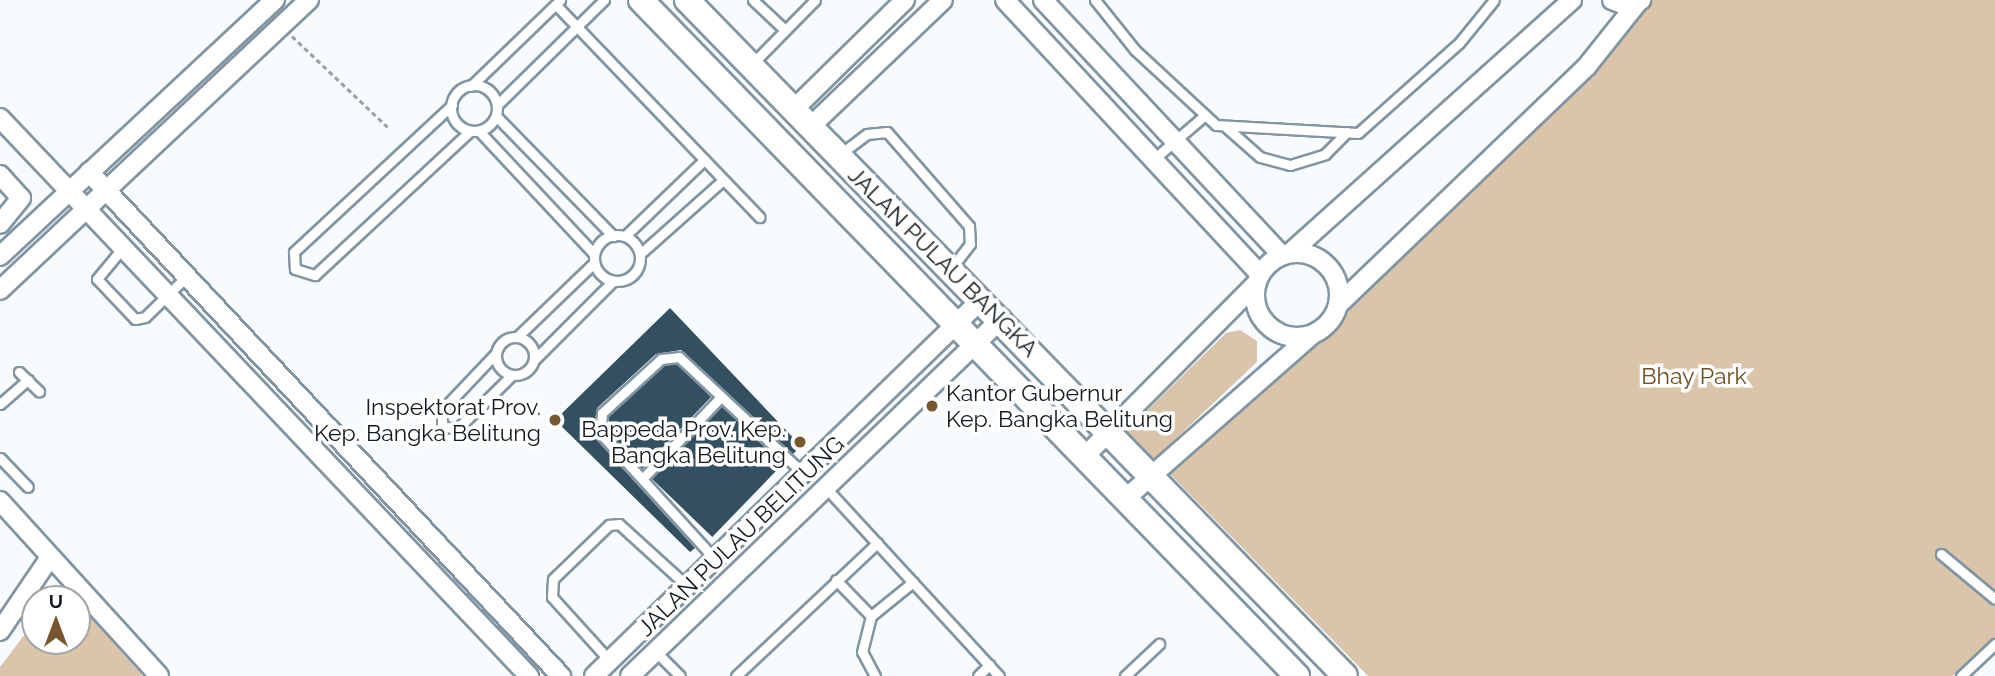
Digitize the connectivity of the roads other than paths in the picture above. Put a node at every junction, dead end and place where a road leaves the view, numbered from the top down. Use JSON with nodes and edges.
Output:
{"nodes":[{"id":1,"x":275,"y":0,"type":"edge"},
{"id":2,"x":309,"y":0,"type":"edge"},
{"id":3,"x":604,"y":0,"type":"edge"},
{"id":4,"x":641,"y":0,"type":"edge"},
{"id":5,"x":753,"y":0,"type":"edge"},
{"id":6,"x":815,"y":0,"type":"edge"},
{"id":7,"x":905,"y":0,"type":"edge"},
{"id":8,"x":943,"y":0,"type":"edge"},
{"id":9,"x":1005,"y":0,"type":"edge"},
{"id":10,"x":1043,"y":0,"type":"edge"},
{"id":11,"x":1095,"y":0,"type":"edge"},
{"id":12,"x":1494,"y":0,"type":"edge"},
{"id":13,"x":1572,"y":0,"type":"edge"},
{"id":14,"x":1612,"y":0,"type":"edge"},
{"id":15,"x":1639,"y":1,"type":"edge"},
{"id":16,"x":558,"y":2,"type":"edge"},
{"id":17,"x":693,"y":2,"type":"edge"},
{"id":18,"x":577,"y":27,"type":"junction"},
{"id":19,"x":785,"y":30,"type":"junction"},
{"id":20,"x":750,"y":66,"type":"junction"},
{"id":21,"x":471,"y":86,"type":"junction"},
{"id":22,"x":452,"y":104,"type":"junction"},
{"id":23,"x":497,"y":105,"type":"junction"},
{"id":24,"x":496,"y":116,"type":"junction"},
{"id":25,"x":1204,"y":116,"type":"junction"},
{"id":26,"x":0,"y":118,"type":"edge"},
{"id":27,"x":801,"y":119,"type":"junction"},
{"id":28,"x":1226,"y":127,"type":"junction"},
{"id":29,"x":475,"y":131,"type":"junction"},
{"id":30,"x":1347,"y":132,"type":"junction"},
{"id":31,"x":1175,"y":141,"type":"junction"},
{"id":32,"x":837,"y":156,"type":"junction"},
{"id":33,"x":1155,"y":158,"type":"junction"},
{"id":34,"x":704,"y":160,"type":"junction"},
{"id":35,"x":89,"y":172,"type":"junction"},
{"id":36,"x":0,"y":175,"type":"edge"},
{"id":37,"x":723,"y":180,"type":"junction"},
{"id":38,"x":71,"y":189,"type":"junction"},
{"id":39,"x":105,"y":189,"type":"junction"},
{"id":40,"x":21,"y":198,"type":"junction"},
{"id":41,"x":88,"y":205,"type":"junction"},
{"id":42,"x":50,"y":208,"type":"junction"},
{"id":43,"x":759,"y":217,"type":"dead end"},
{"id":44,"x":0,"y":224,"type":"edge"},
{"id":45,"x":613,"y":236,"type":"junction"},
{"id":46,"x":625,"y":236,"type":"junction"},
{"id":47,"x":125,"y":245,"type":"junction"},
{"id":48,"x":640,"y":254,"type":"junction"},
{"id":49,"x":1286,"y":254,"type":"junction"},
{"id":50,"x":0,"y":256,"type":"edge"},
{"id":51,"x":594,"y":259,"type":"junction"},
{"id":52,"x":951,"y":268,"type":"junction"},
{"id":53,"x":187,"y":276,"type":"junction"},
{"id":54,"x":1258,"y":280,"type":"junction"},
{"id":55,"x":613,"y":281,"type":"junction"},
{"id":56,"x":0,"y":290,"type":"edge"},
{"id":57,"x":170,"y":293,"type":"junction"},
{"id":58,"x":982,"y":299,"type":"junction"},
{"id":59,"x":1338,"y":305,"type":"junction"},
{"id":60,"x":1002,"y":318,"type":"junction"},
{"id":61,"x":957,"y":325,"type":"junction"},
{"id":62,"x":1312,"y":335,"type":"junction"},
{"id":63,"x":517,"y":337,"type":"junction"},
{"id":64,"x":975,"y":342,"type":"junction"},
{"id":65,"x":496,"y":353,"type":"junction"},
{"id":66,"x":534,"y":360,"type":"junction"},
{"id":67,"x":19,"y":372,"type":"dead end"},
{"id":68,"x":512,"y":375,"type":"junction"},
{"id":69,"x":28,"y":380,"type":"junction"},
{"id":70,"x":39,"y":391,"type":"dead end"},
{"id":71,"x":721,"y":397,"type":"junction"},
{"id":72,"x":0,"y":404,"type":"edge"},
{"id":73,"x":1108,"y":433,"type":"junction"},
{"id":74,"x":1086,"y":455,"type":"junction"},
{"id":75,"x":0,"y":458,"type":"edge"},
{"id":76,"x":803,"y":472,"type":"junction"},
{"id":77,"x":1152,"y":475,"type":"junction"},
{"id":78,"x":642,"y":479,"type":"junction"},
{"id":79,"x":28,"y":487,"type":"dead end"},
{"id":80,"x":827,"y":489,"type":"junction"},
{"id":81,"x":1125,"y":499,"type":"junction"},
{"id":82,"x":0,"y":501,"type":"edge"},
{"id":83,"x":877,"y":543,"type":"junction"},
{"id":84,"x":1941,"y":554,"type":"dead end"},
{"id":85,"x":713,"y":556,"type":"junction"},
{"id":86,"x":49,"y":559,"type":"junction"},
{"id":87,"x":836,"y":580,"type":"junction"},
{"id":88,"x":913,"y":582,"type":"junction"},
{"id":89,"x":685,"y":584,"type":"junction"},
{"id":90,"x":1995,"y":599,"type":"edge"},
{"id":91,"x":871,"y":616,"type":"junction"},
{"id":92,"x":0,"y":631,"type":"edge"},
{"id":93,"x":1158,"y":644,"type":"dead end"},
{"id":94,"x":1995,"y":644,"type":"edge"},
{"id":95,"x":655,"y":651,"type":"junction"},
{"id":96,"x":609,"y":660,"type":"junction"},
{"id":97,"x":989,"y":665,"type":"junction"},
{"id":98,"x":159,"y":676,"type":"edge"},
{"id":99,"x":529,"y":676,"type":"edge"},
{"id":100,"x":561,"y":676,"type":"edge"},
{"id":101,"x":594,"y":676,"type":"edge"},
{"id":102,"x":630,"y":676,"type":"edge"},
{"id":103,"x":680,"y":676,"type":"edge"},
{"id":104,"x":736,"y":676,"type":"edge"},
{"id":105,"x":875,"y":676,"type":"edge"},
{"id":106,"x":978,"y":676,"type":"edge"},
{"id":107,"x":999,"y":676,"type":"edge"},
{"id":108,"x":1125,"y":676,"type":"edge"},
{"id":109,"x":1297,"y":676,"type":"edge"},
{"id":110,"x":1345,"y":676,"type":"edge"},
{"id":111,"x":1961,"y":676,"type":"edge"}],
"edges":[{"from":1,"to":35,"type":"street"},
{"from":2,"to":39,"type":"street"},
{"from":3,"to":18,"type":"lane"},
{"from":4,"to":61,"type":"main road","name":"JALAN PULAU BANGKA"},
{"from":5,"to":19,"type":"lane"},
{"from":6,"to":19,"type":"lane"},
{"from":7,"to":27,"type":"street"},
{"from":8,"to":27,"type":"street"},
{"from":9,"to":33,"type":"street"},
{"from":10,"to":31,"type":"street"},
{"from":11,"to":25,"type":"lane"},
{"from":12,"to":30,"type":"lane"},
{"from":13,"to":49,"type":"street"},
{"from":14,"to":15,"type":"street"},
{"from":15,"to":59,"type":"street"},
{"from":16,"to":18,"type":"lane"},
{"from":16,"to":21,"type":"lane"},
{"from":17,"to":20,"type":"main road","name":"JALAN PULAU BANGKA"},
{"from":18,"to":23,"type":"lane"},
{"from":18,"to":34,"type":"lane"},
{"from":19,"to":20,"type":"lane"},
{"from":20,"to":27,"type":"main road","name":"JALAN PULAU BANGKA"},
{"from":21,"to":22,"type":"lane"},
{"from":21,"to":23,"type":"lane"},
{"from":22,"to":29,"type":"lane"},
{"from":22,"to":29,"type":"lane"},
{"from":23,"to":24,"type":"lane"},
{"from":24,"to":29,"type":"lane"},
{"from":24,"to":45,"type":"lane"},
{"from":25,"to":28,"type":"lane"},
{"from":25,"to":31,"type":"lane"},
{"from":26,"to":38,"type":"street"},
{"from":27,"to":32,"type":"main road","name":"JALAN PULAU BANGKA"},
{"from":28,"to":30,"type":"lane"},
{"from":28,"to":30,"type":"lane"},
{"from":29,"to":51,"type":"lane"},
{"from":31,"to":33,"type":"lane"},
{"from":31,"to":49,"type":"street"},
{"from":32,"to":52,"type":"main road","name":"JALAN PULAU BANGKA"},
{"from":32,"to":52,"type":"lane"},
{"from":33,"to":54,"type":"street"},
{"from":34,"to":37,"type":"lane"},
{"from":34,"to":46,"type":"lane"},
{"from":35,"to":38,"type":"street"},
{"from":35,"to":39,"type":"street"},
{"from":36,"to":40,"type":"street"},
{"from":37,"to":43,"type":"lane"},
{"from":37,"to":48,"type":"lane"},
{"from":38,"to":41,"type":"street"},
{"from":38,"to":42,"type":"street"},
{"from":39,"to":41,"type":"street"},
{"from":39,"to":53,"type":"street"},
{"from":40,"to":42,"type":"street"},
{"from":40,"to":44,"type":"street"},
{"from":41,"to":47,"type":"street"},
{"from":41,"to":56,"type":"street"},
{"from":42,"to":50,"type":"street"},
{"from":45,"to":46,"type":"lane"},
{"from":45,"to":51,"type":"lane"},
{"from":46,"to":48,"type":"lane"},
{"from":47,"to":57,"type":"street"},
{"from":47,"to":57,"type":"lane"},
{"from":48,"to":55,"type":"lane"},
{"from":49,"to":54,"type":"street"},
{"from":49,"to":59,"type":"street"},
{"from":51,"to":55,"type":"lane"},
{"from":51,"to":63,"type":"lane"},
{"from":52,"to":58,"type":"main road","name":"JALAN PULAU BANGKA"},
{"from":53,"to":57,"type":"lane"},
{"from":53,"to":100,"type":"street"},
{"from":54,"to":62,"type":"street"},
{"from":54,"to":73,"type":"street"},
{"from":55,"to":66,"type":"lane"},
{"from":57,"to":99,"type":"street"},
{"from":58,"to":60,"type":"main road","name":"JALAN PULAU BANGKA"},
{"from":58,"to":61,"type":"street","name":"JALAN PULAU BELITUNG"},
{"from":59,"to":62,"type":"street"},
{"from":60,"to":64,"type":"street","name":"JALAN PULAU BELITUNG"},
{"from":60,"to":73,"type":"main road","name":"JALAN PULAU BANGKA"},
{"from":61,"to":64,"type":"main road","name":"JALAN PULAU BANGKA"},
{"from":61,"to":76,"type":"street","name":"JALAN PULAU BELITUNG"},
{"from":62,"to":77,"type":"street"},
{"from":63,"to":65,"type":"lane"},
{"from":63,"to":66,"type":"lane"},
{"from":64,"to":74,"type":"main road","name":"JALAN PULAU BANGKA"},
{"from":64,"to":80,"type":"street","name":"JALAN PULAU BELITUNG"},
{"from":65,"to":68,"type":"lane"},
{"from":65,"to":68,"type":"lane"},
{"from":66,"to":68,"type":"lane"},
{"from":67,"to":69,"type":"lane"},
{"from":69,"to":70,"type":"lane"},
{"from":69,"to":72,"type":"lane"},
{"from":71,"to":76,"type":"lane"},
{"from":71,"to":78,"type":"lane"},
{"from":71,"to":78,"type":"lane"},
{"from":73,"to":74,"type":"street"},
{"from":73,"to":77,"type":"main road","name":"JALAN PULAU BANGKA"},
{"from":74,"to":81,"type":"main road","name":"JALAN PULAU BANGKA"},
{"from":75,"to":79,"type":"lane"},
{"from":76,"to":85,"type":"street","name":"JALAN PULAU BELITUNG"},
{"from":77,"to":81,"type":"street"},
{"from":77,"to":110,"type":"main road","name":"JALAN PULAU BANGKA"},
{"from":78,"to":85,"type":"lane"},
{"from":80,"to":83,"type":"lane"},
{"from":80,"to":95,"type":"street","name":"JALAN PULAU BELITUNG"},
{"from":81,"to":109,"type":"main road","name":"JALAN PULAU BANGKA"},
{"from":82,"to":86,"type":"street"},
{"from":83,"to":87,"type":"lane"},
{"from":83,"to":88,"type":"lane"},
{"from":84,"to":90,"type":"lane"},
{"from":85,"to":89,"type":"street","name":"JALAN PULAU BELITUNG"},
{"from":86,"to":92,"type":"street"},
{"from":86,"to":98,"type":"street"},
{"from":87,"to":91,"type":"lane"},
{"from":87,"to":104,"type":"lane"},
{"from":88,"to":91,"type":"lane"},
{"from":88,"to":97,"type":"lane"},
{"from":89,"to":96,"type":"street","name":"JALAN PULAU BELITUNG"},
{"from":89,"to":96,"type":"lane"},
{"from":91,"to":105,"type":"lane"},
{"from":93,"to":108,"type":"lane"},
{"from":94,"to":111,"type":"lane"},
{"from":95,"to":102,"type":"street","name":"JALAN PULAU BELITUNG"},
{"from":95,"to":103,"type":"lane"},
{"from":96,"to":101,"type":"street","name":"JALAN PULAU BELITUNG"},
{"from":97,"to":106,"type":"lane"},
{"from":97,"to":107,"type":"lane"}]}
